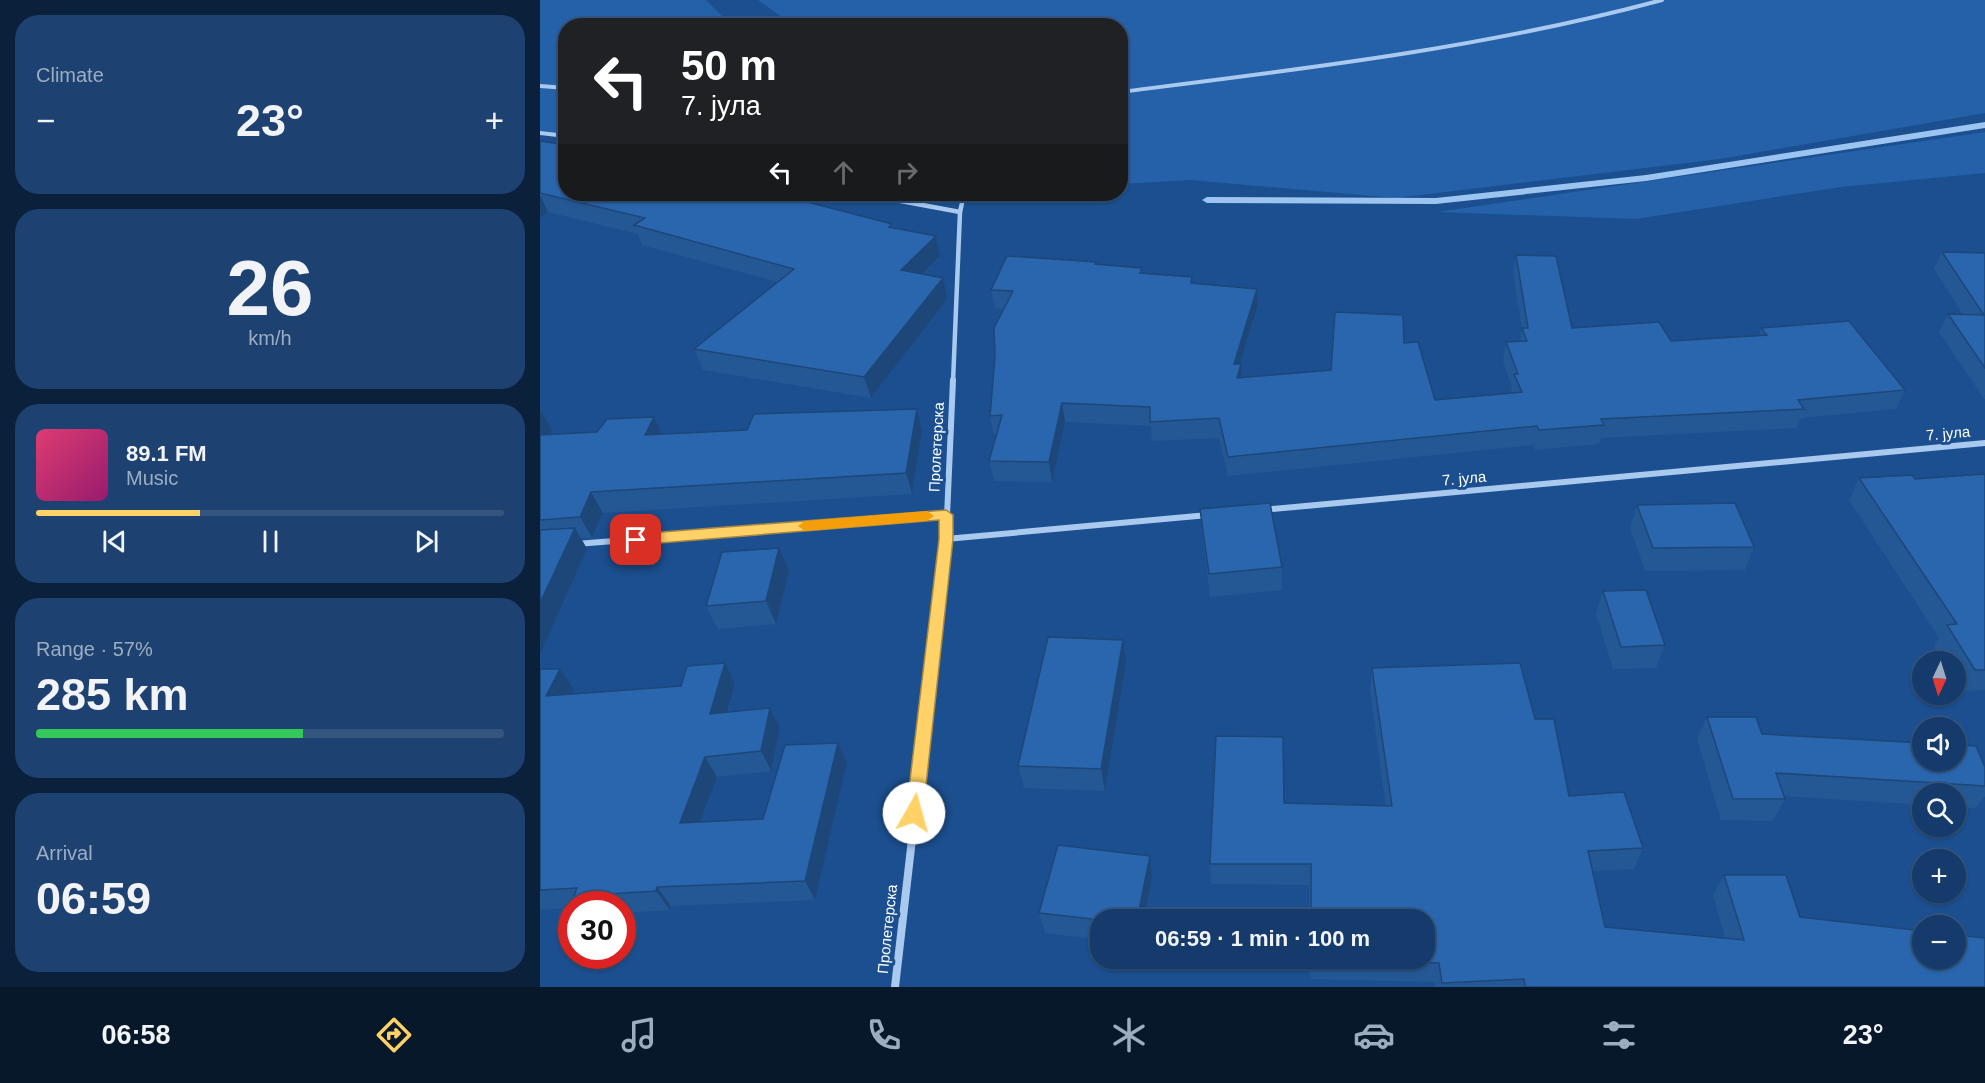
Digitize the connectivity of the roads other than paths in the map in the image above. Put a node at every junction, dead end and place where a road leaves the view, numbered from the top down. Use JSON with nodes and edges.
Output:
{"nodes":[{"id":1,"x":1662,"y":0,"type":"edge"},
{"id":2,"x":540,"y":86,"type":"edge"},
{"id":3,"x":558,"y":87,"type":"edge"},
{"id":4,"x":1128,"y":91,"type":"edge"},
{"id":5,"x":540,"y":133,"type":"edge"},
{"id":6,"x":558,"y":135,"type":"edge"},
{"id":7,"x":901,"y":201,"type":"edge"},
{"id":8,"x":962,"y":201,"type":"edge"},
{"id":9,"x":960,"y":212,"type":"junction"},
{"id":10,"x":1985,"y":443,"type":"edge"},
{"id":11,"x":1257,"y":511,"type":"edge"},
{"id":12,"x":1221,"y":514,"type":"edge"},
{"id":13,"x":946,"y":515,"type":"junction"},
{"id":14,"x":946,"y":539,"type":"junction"},
{"id":15,"x":564,"y":545,"type":"edge"},
{"id":16,"x":895,"y":987,"type":"edge"}],
"edges":[{"from":1,"to":4,"type":"street"},
{"from":2,"to":3,"type":"street"},
{"from":5,"to":6,"type":"street"},
{"from":7,"to":9,"type":"street"},
{"from":8,"to":9,"type":"street","name":"Пролетерска"},
{"from":9,"to":13,"type":"street","name":"Пролетерска"},
{"from":10,"to":11,"type":"street","name":"7. јула"},
{"from":12,"to":14,"type":"street"},
{"from":13,"to":14,"type":"street","name":"Пролетерска"},
{"from":13,"to":15,"type":"street"},
{"from":14,"to":16,"type":"street","name":"Пролетерска"}]}
